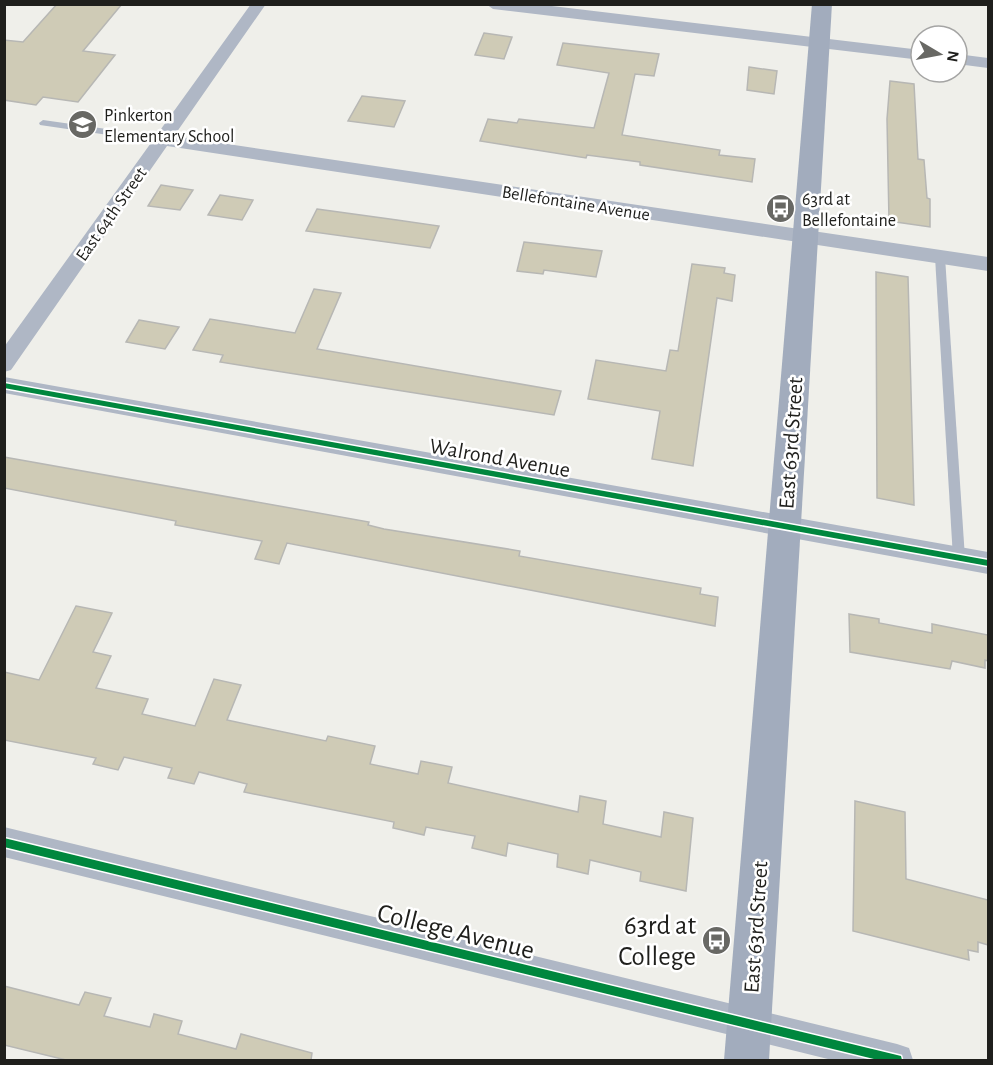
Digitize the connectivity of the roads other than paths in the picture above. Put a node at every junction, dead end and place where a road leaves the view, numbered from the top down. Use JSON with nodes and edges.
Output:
{"nodes":[{"id":1,"x":260,"y":4,"type":"edge"},
{"id":2,"x":493,"y":4,"type":"edge"},
{"id":3,"x":822,"y":4,"type":"edge"},
{"id":4,"x":819,"y":43,"type":"junction"},
{"id":5,"x":909,"y":54,"type":"edge"},
{"id":6,"x":969,"y":61,"type":"edge"},
{"id":7,"x":988,"y":63,"type":"edge"},
{"id":8,"x":43,"y":123,"type":"dead end"},
{"id":9,"x":164,"y":140,"type":"junction"},
{"id":10,"x":805,"y":238,"type":"junction"},
{"id":11,"x":940,"y":257,"type":"junction"},
{"id":12,"x":988,"y":264,"type":"edge"},
{"id":13,"x":4,"y":364,"type":"edge"},
{"id":14,"x":4,"y":385,"type":"edge"},
{"id":15,"x":784,"y":526,"type":"junction"},
{"id":16,"x":959,"y":558,"type":"junction"},
{"id":17,"x":988,"y":563,"type":"edge"},
{"id":18,"x":4,"y":842,"type":"edge"},
{"id":19,"x":748,"y":1024,"type":"junction"},
{"id":20,"x":746,"y":1060,"type":"edge"},
{"id":21,"x":897,"y":1060,"type":"edge"}],
"edges":[{"from":1,"to":9,"type":"street","name":"East 64th Street"},
{"from":2,"to":4,"type":"street"},
{"from":3,"to":4,"type":"main road","name":"East 63rd Street"},
{"from":4,"to":5,"type":"street"},
{"from":4,"to":10,"type":"main road","name":"East 63rd Street"},
{"from":6,"to":7,"type":"street"},
{"from":8,"to":9,"type":"lane"},
{"from":9,"to":10,"type":"street","name":"Bellefontaine Avenue"},
{"from":9,"to":13,"type":"street","name":"East 64th Street"},
{"from":10,"to":11,"type":"street","name":"Bellefontaine Avenue"},
{"from":10,"to":15,"type":"main road","name":"East 63rd Street"},
{"from":11,"to":12,"type":"street","name":"Bellefontaine Avenue"},
{"from":11,"to":16,"type":"lane"},
{"from":14,"to":15,"type":"street","name":"Walrond Avenue"},
{"from":15,"to":16,"type":"street","name":"Walrond Avenue"},
{"from":15,"to":19,"type":"main road","name":"East 63rd Street"},
{"from":16,"to":17,"type":"street","name":"Walrond Avenue"},
{"from":18,"to":19,"type":"street","name":"College Avenue"},
{"from":19,"to":20,"type":"main road","name":"East 63rd Street"},
{"from":19,"to":21,"type":"street","name":"College Avenue"}]}
